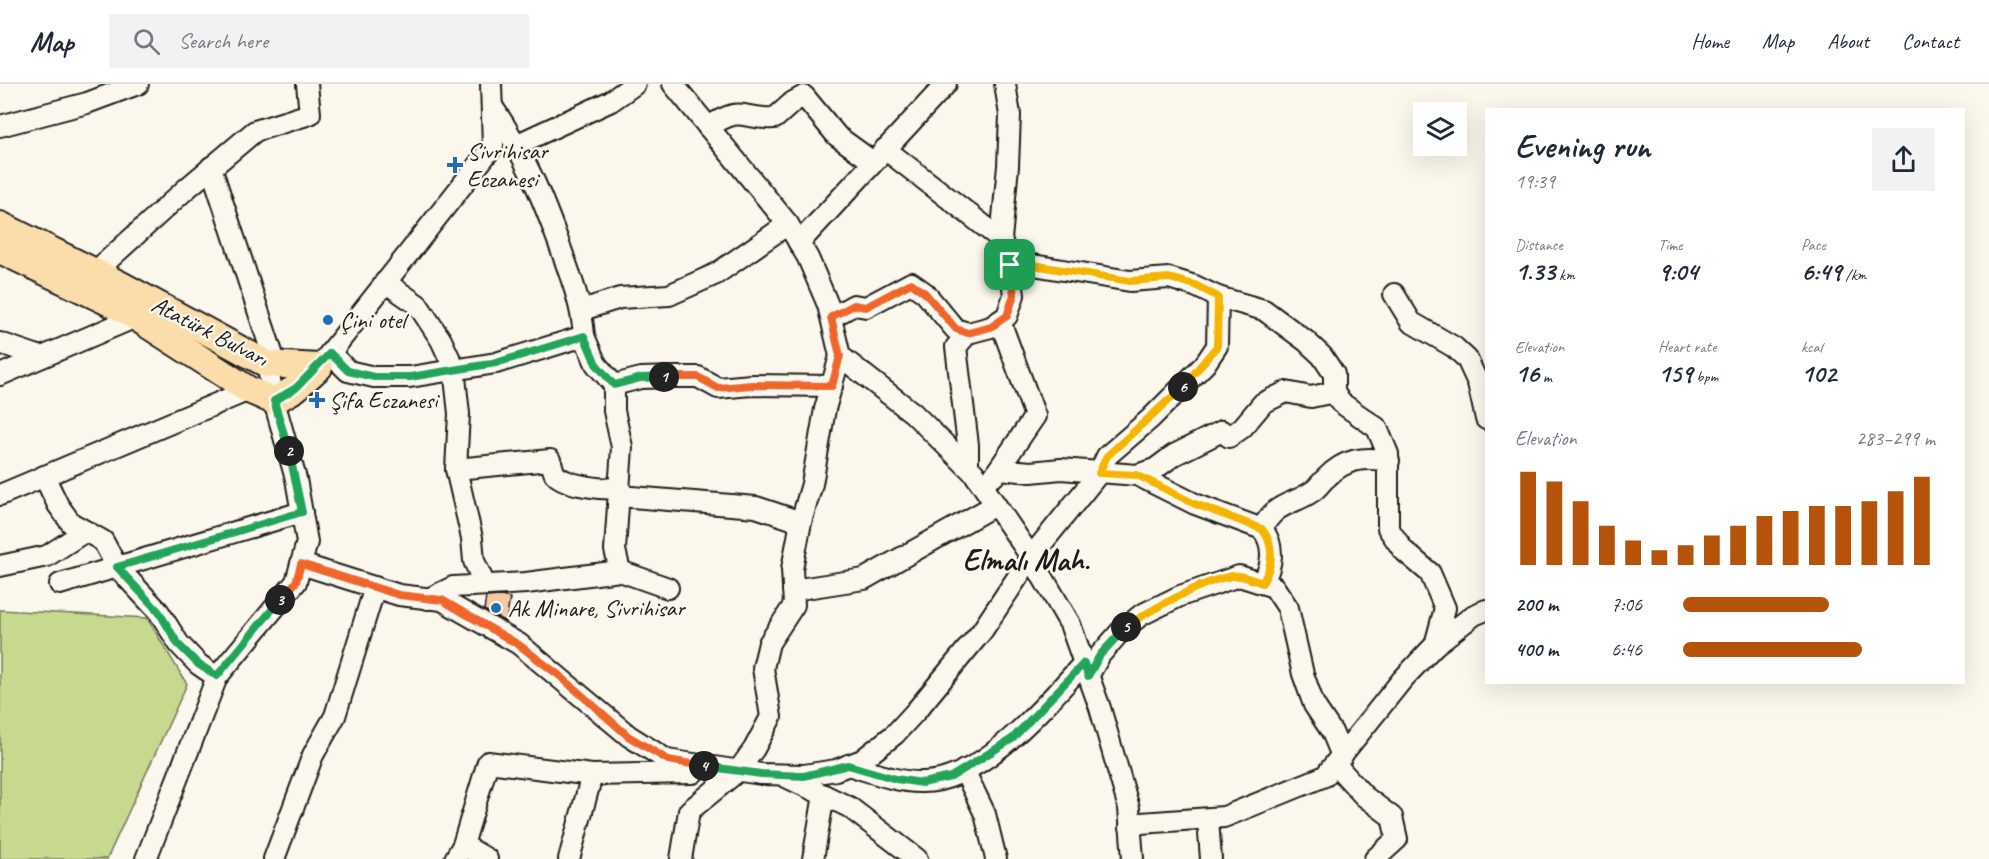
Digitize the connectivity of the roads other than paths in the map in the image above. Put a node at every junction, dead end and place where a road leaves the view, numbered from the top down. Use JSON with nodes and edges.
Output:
{"nodes":[{"id":1,"x":138,"y":84,"type":"edge"},
{"id":2,"x":307,"y":84,"type":"edge"},
{"id":3,"x":491,"y":84,"type":"edge"},
{"id":4,"x":635,"y":84,"type":"edge"},
{"id":5,"x":674,"y":84,"type":"edge"},
{"id":6,"x":946,"y":84,"type":"edge"},
{"id":7,"x":1005,"y":84,"type":"edge"},
{"id":8,"x":89,"y":93,"type":"edge"},
{"id":9,"x":492,"y":106,"type":"junction"},
{"id":10,"x":0,"y":126,"type":"edge"},
{"id":11,"x":708,"y":127,"type":"junction"},
{"id":12,"x":518,"y":144,"type":"junction"},
{"id":13,"x":879,"y":155,"type":"junction"},
{"id":14,"x":212,"y":167,"type":"junction"},
{"id":15,"x":788,"y":224,"type":"junction"},
{"id":16,"x":0,"y":225,"type":"edge"},
{"id":17,"x":1000,"y":239,"type":"junction"},
{"id":18,"x":799,"y":243,"type":"junction"},
{"id":19,"x":0,"y":250,"type":"edge"},
{"id":20,"x":1010,"y":265,"type":"junction"},
{"id":21,"x":95,"y":272,"type":"junction"},
{"id":22,"x":385,"y":282,"type":"junction"},
{"id":23,"x":1394,"y":294,"type":"dead end"},
{"id":24,"x":1218,"y":297,"type":"junction"},
{"id":25,"x":143,"y":309,"type":"junction"},
{"id":26,"x":582,"y":310,"type":"junction"},
{"id":27,"x":831,"y":317,"type":"junction"},
{"id":28,"x":1000,"y":321,"type":"junction"},
{"id":29,"x":968,"y":333,"type":"junction"},
{"id":30,"x":584,"y":336,"type":"junction"},
{"id":31,"x":0,"y":343,"type":"edge"},
{"id":32,"x":840,"y":356,"type":"junction"},
{"id":33,"x":41,"y":357,"type":"junction"},
{"id":34,"x":325,"y":360,"type":"junction"},
{"id":35,"x":272,"y":365,"type":"junction"},
{"id":36,"x":454,"y":368,"type":"junction"},
{"id":37,"x":0,"y":375,"type":"edge"},
{"id":38,"x":614,"y":385,"type":"junction"},
{"id":39,"x":832,"y":386,"type":"junction"},
{"id":40,"x":249,"y":390,"type":"junction"},
{"id":41,"x":1334,"y":392,"type":"junction"},
{"id":42,"x":274,"y":401,"type":"junction"},
{"id":43,"x":1485,"y":414,"type":"edge"},
{"id":44,"x":1389,"y":461,"type":"junction"},
{"id":45,"x":968,"y":466,"type":"junction"},
{"id":46,"x":456,"y":469,"type":"junction"},
{"id":47,"x":999,"y":469,"type":"junction"},
{"id":48,"x":1099,"y":473,"type":"junction"},
{"id":49,"x":1137,"y":475,"type":"junction"},
{"id":50,"x":44,"y":476,"type":"junction"},
{"id":51,"x":620,"y":492,"type":"junction"},
{"id":52,"x":0,"y":495,"type":"edge"},
{"id":53,"x":990,"y":497,"type":"junction"},
{"id":54,"x":302,"y":512,"type":"junction"},
{"id":55,"x":801,"y":522,"type":"junction"},
{"id":56,"x":1262,"y":529,"type":"junction"},
{"id":57,"x":84,"y":532,"type":"junction"},
{"id":58,"x":1032,"y":557,"type":"junction"},
{"id":59,"x":301,"y":564,"type":"junction"},
{"id":60,"x":0,"y":566,"type":"edge"},
{"id":61,"x":117,"y":567,"type":"junction"},
{"id":62,"x":620,"y":570,"type":"junction"},
{"id":63,"x":1262,"y":583,"type":"junction"},
{"id":64,"x":60,"y":584,"type":"dead end"},
{"id":65,"x":485,"y":585,"type":"junction"},
{"id":66,"x":375,"y":587,"type":"junction"},
{"id":67,"x":668,"y":588,"type":"dead end"},
{"id":68,"x":793,"y":590,"type":"junction"},
{"id":69,"x":428,"y":598,"type":"junction"},
{"id":70,"x":1485,"y":610,"type":"edge"},
{"id":71,"x":1435,"y":645,"type":"junction"},
{"id":72,"x":1086,"y":669,"type":"junction"},
{"id":73,"x":217,"y":676,"type":"junction"},
{"id":74,"x":1339,"y":760,"type":"junction"},
{"id":75,"x":848,"y":765,"type":"junction"},
{"id":76,"x":964,"y":770,"type":"junction"},
{"id":77,"x":738,"y":771,"type":"junction"},
{"id":78,"x":781,"y":774,"type":"junction"},
{"id":79,"x":592,"y":775,"type":"junction"},
{"id":80,"x":824,"y":795,"type":"junction"},
{"id":81,"x":1208,"y":820,"type":"junction"},
{"id":82,"x":1130,"y":827,"type":"junction"},
{"id":83,"x":459,"y":852,"type":"edge"},
{"id":84,"x":146,"y":859,"type":"edge"},
{"id":85,"x":274,"y":859,"type":"edge"},
{"id":86,"x":487,"y":859,"type":"edge"},
{"id":87,"x":569,"y":859,"type":"edge"},
{"id":88,"x":681,"y":859,"type":"edge"},
{"id":89,"x":813,"y":859,"type":"edge"},
{"id":90,"x":917,"y":859,"type":"edge"},
{"id":91,"x":996,"y":859,"type":"edge"},
{"id":92,"x":1133,"y":859,"type":"edge"},
{"id":93,"x":1211,"y":859,"type":"edge"},
{"id":94,"x":1375,"y":859,"type":"edge"}],
"edges":[{"from":1,"to":8,"type":"street"},
{"from":2,"to":14,"type":"street"},
{"from":3,"to":9,"type":"street"},
{"from":4,"to":12,"type":"street"},
{"from":5,"to":11,"type":"street"},
{"from":6,"to":13,"type":"street"},
{"from":7,"to":17,"type":"street"},
{"from":8,"to":10,"type":"street"},
{"from":9,"to":12,"type":"street"},
{"from":9,"to":22,"type":"street"},
{"from":11,"to":13,"type":"street"},
{"from":11,"to":15,"type":"street"},
{"from":12,"to":26,"type":"street"},
{"from":13,"to":17,"type":"street"},
{"from":13,"to":18,"type":"street"},
{"from":14,"to":21,"type":"street"},
{"from":14,"to":35,"type":"street"},
{"from":15,"to":18,"type":"street"},
{"from":15,"to":26,"type":"street"},
{"from":16,"to":21,"type":"main road","name":"Atatürk Bulvarı"},
{"from":17,"to":20,"type":"street"},
{"from":18,"to":27,"type":"street"},
{"from":19,"to":25,"type":"main road","name":"Atatürk Bulvarı"},
{"from":20,"to":24,"type":"street"},
{"from":20,"to":28,"type":"street"},
{"from":21,"to":25,"type":"main road","name":"Atatürk Bulvarı"},
{"from":22,"to":34,"type":"street"},
{"from":22,"to":36,"type":"street"},
{"from":23,"to":43,"type":"street"},
{"from":24,"to":41,"type":"street"},
{"from":24,"to":48,"type":"street"},
{"from":25,"to":33,"type":"street"},
{"from":25,"to":35,"type":"main road","name":"Atatürk Bulvarı"},
{"from":25,"to":40,"type":"main road","name":"Atatürk Bulvarı"},
{"from":26,"to":30,"type":"street"},
{"from":27,"to":29,"type":"street"},
{"from":27,"to":32,"type":"street"},
{"from":28,"to":29,"type":"street"},
{"from":28,"to":47,"type":"street"},
{"from":29,"to":45,"type":"street"},
{"from":30,"to":36,"type":"street"},
{"from":30,"to":38,"type":"street"},
{"from":31,"to":33,"type":"street"},
{"from":32,"to":39,"type":"street"},
{"from":32,"to":45,"type":"street"},
{"from":33,"to":37,"type":"street"},
{"from":34,"to":35,"type":"main road","name":"Atatürk Bulvarı"},
{"from":34,"to":36,"type":"street"},
{"from":34,"to":42,"type":"main road","name":"Atatürk Bulvarı"},
{"from":35,"to":42,"type":"street"},
{"from":36,"to":46,"type":"street"},
{"from":38,"to":39,"type":"street"},
{"from":38,"to":51,"type":"street"},
{"from":39,"to":55,"type":"street"},
{"from":40,"to":42,"type":"main road","name":"Atatürk Bulvarı"},
{"from":40,"to":50,"type":"street"},
{"from":41,"to":44,"type":"street"},
{"from":41,"to":49,"type":"street"},
{"from":42,"to":54,"type":"street"},
{"from":44,"to":56,"type":"street"},
{"from":44,"to":71,"type":"street"},
{"from":45,"to":53,"type":"street"},
{"from":46,"to":51,"type":"street"},
{"from":46,"to":65,"type":"street"},
{"from":47,"to":48,"type":"street"},
{"from":47,"to":53,"type":"street"},
{"from":48,"to":49,"type":"street"},
{"from":48,"to":58,"type":"street"},
{"from":49,"to":56,"type":"street"},
{"from":50,"to":52,"type":"street"},
{"from":50,"to":57,"type":"street"},
{"from":51,"to":55,"type":"street"},
{"from":51,"to":62,"type":"street"},
{"from":53,"to":58,"type":"street"},
{"from":53,"to":68,"type":"street"},
{"from":54,"to":59,"type":"street"},
{"from":54,"to":61,"type":"street"},
{"from":55,"to":68,"type":"street"},
{"from":56,"to":63,"type":"street"},
{"from":57,"to":60,"type":"street"},
{"from":57,"to":61,"type":"street"},
{"from":58,"to":72,"type":"street"},
{"from":58,"to":75,"type":"street"},
{"from":59,"to":66,"type":"street"},
{"from":59,"to":73,"type":"street"},
{"from":61,"to":64,"type":"street"},
{"from":61,"to":73,"type":"street"},
{"from":62,"to":65,"type":"street"},
{"from":62,"to":67,"type":"street"},
{"from":63,"to":72,"type":"street"},
{"from":63,"to":74,"type":"street"},
{"from":65,"to":69,"type":"street"},
{"from":66,"to":69,"type":"street"},
{"from":66,"to":85,"type":"street"},
{"from":68,"to":77,"type":"street"},
{"from":69,"to":77,"type":"street"},
{"from":70,"to":71,"type":"street"},
{"from":71,"to":74,"type":"street"},
{"from":72,"to":76,"type":"street"},
{"from":72,"to":82,"type":"street"},
{"from":73,"to":84,"type":"street"},
{"from":74,"to":81,"type":"street"},
{"from":74,"to":94,"type":"street"},
{"from":75,"to":76,"type":"street"},
{"from":75,"to":78,"type":"street"},
{"from":76,"to":91,"type":"street"},
{"from":77,"to":78,"type":"street"},
{"from":77,"to":79,"type":"street"},
{"from":77,"to":88,"type":"street"},
{"from":78,"to":80,"type":"street"},
{"from":79,"to":83,"type":"street"},
{"from":79,"to":87,"type":"street"},
{"from":80,"to":89,"type":"street"},
{"from":80,"to":90,"type":"street"},
{"from":81,"to":82,"type":"street"},
{"from":81,"to":93,"type":"street"},
{"from":82,"to":92,"type":"street"},
{"from":83,"to":86,"type":"street"}]}
